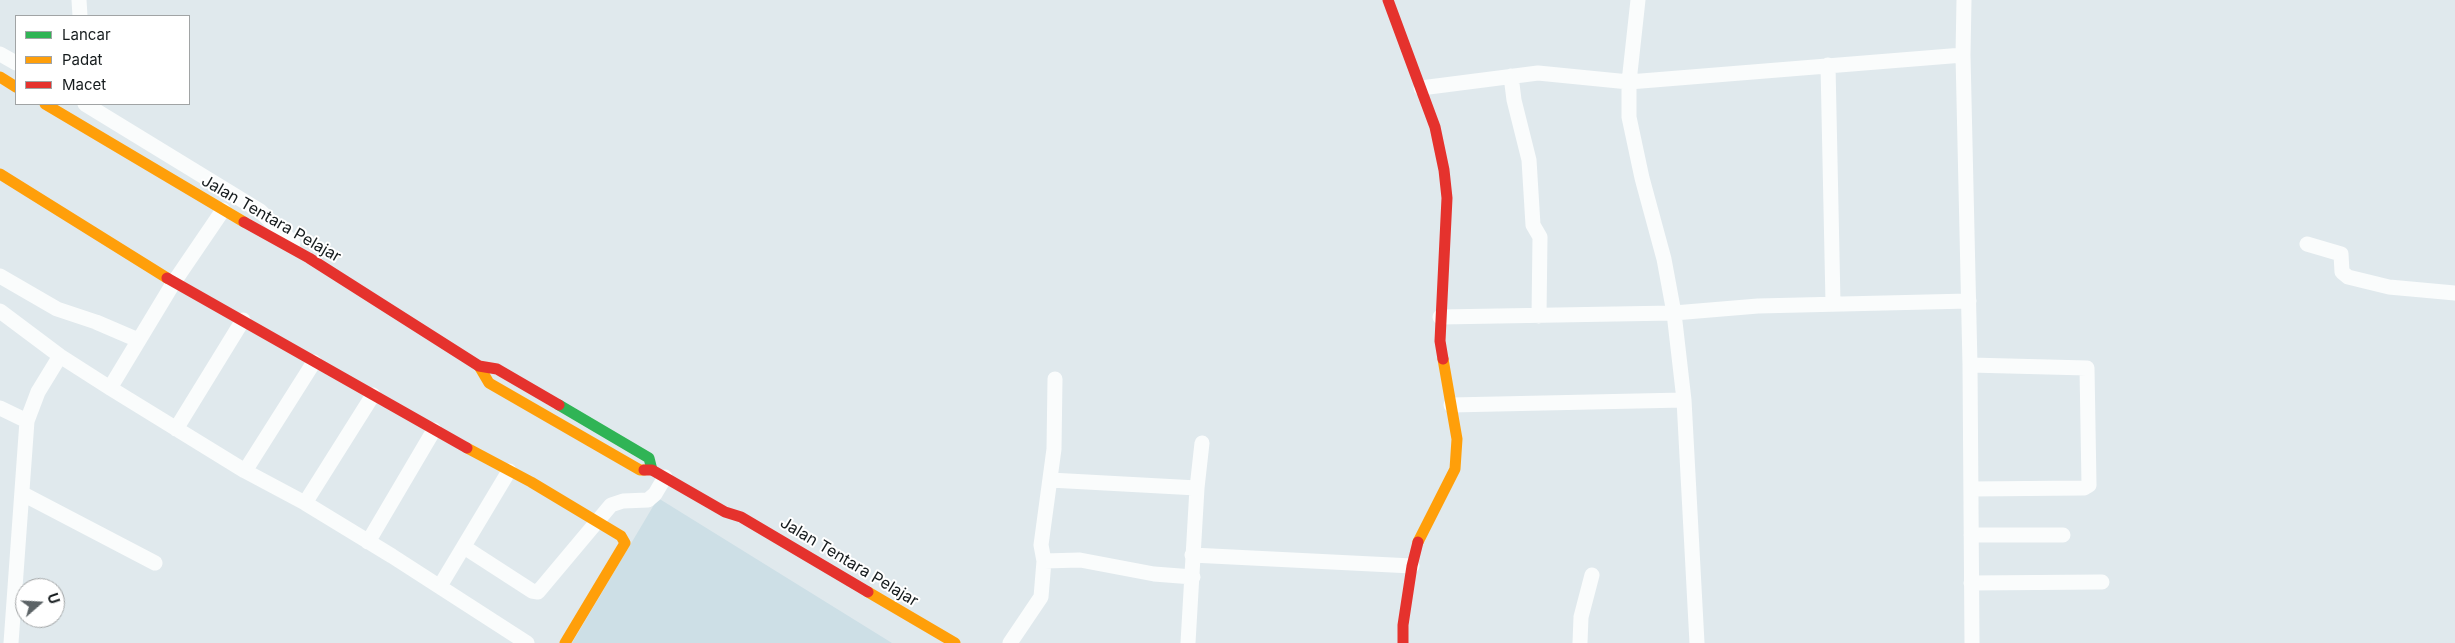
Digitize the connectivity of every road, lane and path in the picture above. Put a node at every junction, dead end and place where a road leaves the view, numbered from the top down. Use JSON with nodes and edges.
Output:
{"nodes":[{"id":1,"x":79,"y":0,"type":"edge"},
{"id":2,"x":1388,"y":0,"type":"edge"},
{"id":3,"x":1638,"y":0,"type":"edge"},
{"id":4,"x":1964,"y":0,"type":"edge"},
{"id":5,"x":80,"y":15,"type":"edge"},
{"id":6,"x":0,"y":54,"type":"edge"},
{"id":7,"x":1963,"y":55,"type":"junction"},
{"id":8,"x":15,"y":62,"type":"edge"},
{"id":9,"x":1828,"y":65,"type":"junction"},
{"id":10,"x":1511,"y":76,"type":"junction"},
{"id":11,"x":0,"y":77,"type":"edge"},
{"id":12,"x":1629,"y":82,"type":"junction"},
{"id":13,"x":15,"y":86,"type":"edge"},
{"id":14,"x":1421,"y":88,"type":"junction"},
{"id":15,"x":47,"y":105,"type":"edge"},
{"id":16,"x":84,"y":105,"type":"edge"},
{"id":17,"x":87,"y":105,"type":"edge"},
{"id":18,"x":76,"y":122,"type":"junction"},
{"id":19,"x":0,"y":174,"type":"edge"},
{"id":20,"x":223,"y":210,"type":"junction"},
{"id":21,"x":2306,"y":244,"type":"dead end"},
{"id":22,"x":309,"y":258,"type":"junction"},
{"id":23,"x":0,"y":276,"type":"edge"},
{"id":24,"x":174,"y":282,"type":"junction"},
{"id":25,"x":2455,"y":293,"type":"edge"},
{"id":26,"x":1969,"y":301,"type":"junction"},
{"id":27,"x":1833,"y":303,"type":"junction"},
{"id":28,"x":0,"y":311,"type":"edge"},
{"id":29,"x":1674,"y":313,"type":"junction"},
{"id":30,"x":1539,"y":316,"type":"junction"},
{"id":31,"x":1440,"y":317,"type":"junction"},
{"id":32,"x":243,"y":320,"type":"junction"},
{"id":33,"x":138,"y":340,"type":"junction"},
{"id":34,"x":60,"y":356,"type":"junction"},
{"id":35,"x":314,"y":362,"type":"junction"},
{"id":36,"x":1970,"y":365,"type":"junction"},
{"id":37,"x":479,"y":366,"type":"junction"},
{"id":38,"x":1054,"y":379,"type":"dead end"},
{"id":39,"x":110,"y":388,"type":"junction"},
{"id":40,"x":373,"y":395,"type":"junction"},
{"id":41,"x":1684,"y":400,"type":"junction"},
{"id":42,"x":1451,"y":404,"type":"junction"},
{"id":43,"x":0,"y":408,"type":"edge"},
{"id":44,"x":27,"y":421,"type":"junction"},
{"id":45,"x":176,"y":429,"type":"junction"},
{"id":46,"x":434,"y":430,"type":"junction"},
{"id":47,"x":1202,"y":443,"type":"dead end"},
{"id":48,"x":509,"y":471,"type":"junction"},
{"id":49,"x":245,"y":472,"type":"junction"},
{"id":50,"x":658,"y":474,"type":"junction"},
{"id":51,"x":1050,"y":480,"type":"junction"},
{"id":52,"x":1197,"y":488,"type":"junction"},
{"id":53,"x":1971,"y":489,"type":"junction"},
{"id":54,"x":23,"y":494,"type":"junction"},
{"id":55,"x":305,"y":503,"type":"junction"},
{"id":56,"x":725,"y":512,"type":"junction"},
{"id":57,"x":596,"y":521,"type":"junction"},
{"id":58,"x":734,"y":529,"type":"dead end"},
{"id":59,"x":1971,"y":535,"type":"junction"},
{"id":60,"x":2063,"y":535,"type":"dead end"},
{"id":61,"x":368,"y":542,"type":"junction"},
{"id":62,"x":464,"y":547,"type":"junction"},
{"id":63,"x":1192,"y":556,"type":"junction"},
{"id":64,"x":1044,"y":561,"type":"junction"},
{"id":65,"x":155,"y":563,"type":"dead end"},
{"id":66,"x":1412,"y":566,"type":"junction"},
{"id":67,"x":1592,"y":575,"type":"dead end"},
{"id":68,"x":1193,"y":577,"type":"junction"},
{"id":69,"x":2102,"y":582,"type":"dead end"},
{"id":70,"x":1972,"y":583,"type":"junction"},
{"id":71,"x":440,"y":586,"type":"junction"},
{"id":72,"x":12,"y":643,"type":"edge"},
{"id":73,"x":527,"y":643,"type":"edge"},
{"id":74,"x":565,"y":643,"type":"edge"},
{"id":75,"x":955,"y":643,"type":"edge"},
{"id":76,"x":1010,"y":643,"type":"edge"},
{"id":77,"x":1188,"y":643,"type":"edge"},
{"id":78,"x":1403,"y":643,"type":"edge"},
{"id":79,"x":1580,"y":643,"type":"edge"},
{"id":80,"x":1696,"y":643,"type":"edge"},
{"id":81,"x":1972,"y":643,"type":"edge"}],
"edges":[{"from":1,"to":5,"type":"street"},
{"from":2,"to":14,"type":"street"},
{"from":3,"to":12,"type":"street"},
{"from":4,"to":7,"type":"street"},
{"from":6,"to":8,"type":"street"},
{"from":7,"to":9,"type":"street"},
{"from":7,"to":26,"type":"street"},
{"from":9,"to":12,"type":"street"},
{"from":9,"to":27,"type":"street"},
{"from":10,"to":12,"type":"street"},
{"from":10,"to":14,"type":"street"},
{"from":10,"to":30,"type":"street"},
{"from":11,"to":13,"type":"street"},
{"from":12,"to":29,"type":"street"},
{"from":14,"to":31,"type":"street"},
{"from":15,"to":18,"type":"street","name":"Jalan Tentara Pelajar"},
{"from":16,"to":18,"type":"street"},
{"from":17,"to":22,"type":"street"},
{"from":18,"to":20,"type":"street","name":"Jalan Tentara Pelajar"},
{"from":19,"to":24,"type":"street"},
{"from":20,"to":22,"type":"street","name":"Jalan Tentara Pelajar"},
{"from":20,"to":24,"type":"street"},
{"from":21,"to":25,"type":"street"},
{"from":22,"to":37,"type":"street","name":"Jalan Tentara Pelajar"},
{"from":23,"to":33,"type":"street"},
{"from":24,"to":32,"type":"street"},
{"from":24,"to":33,"type":"street"},
{"from":26,"to":27,"type":"street"},
{"from":26,"to":36,"type":"street"},
{"from":27,"to":29,"type":"street"},
{"from":28,"to":34,"type":"street"},
{"from":29,"to":30,"type":"street"},
{"from":29,"to":41,"type":"street"},
{"from":30,"to":31,"type":"street"},
{"from":31,"to":42,"type":"street"},
{"from":32,"to":35,"type":"street"},
{"from":32,"to":45,"type":"street"},
{"from":33,"to":39,"type":"street"},
{"from":34,"to":39,"type":"street"},
{"from":34,"to":44,"type":"street"},
{"from":35,"to":40,"type":"street"},
{"from":35,"to":49,"type":"street"},
{"from":36,"to":53,"type":"street"},
{"from":36,"to":53,"type":"street"},
{"from":37,"to":50,"type":"street","name":"Jalan Tentara Pelajar"},
{"from":37,"to":50,"type":"street","name":"Jalan Tentara Pelajar"},
{"from":38,"to":51,"type":"street"},
{"from":39,"to":45,"type":"street"},
{"from":40,"to":46,"type":"street"},
{"from":40,"to":55,"type":"street"},
{"from":41,"to":42,"type":"street"},
{"from":41,"to":80,"type":"street"},
{"from":42,"to":66,"type":"street"},
{"from":43,"to":44,"type":"street"},
{"from":44,"to":54,"type":"street"},
{"from":45,"to":49,"type":"street"},
{"from":46,"to":48,"type":"street"},
{"from":46,"to":61,"type":"street"},
{"from":47,"to":52,"type":"street"},
{"from":48,"to":57,"type":"street"},
{"from":48,"to":62,"type":"street"},
{"from":49,"to":55,"type":"street"},
{"from":50,"to":56,"type":"street","name":"Jalan Tentara Pelajar"},
{"from":50,"to":57,"type":"street"},
{"from":51,"to":52,"type":"street"},
{"from":51,"to":64,"type":"street"},
{"from":52,"to":63,"type":"street"},
{"from":53,"to":59,"type":"street"},
{"from":54,"to":65,"type":"street"},
{"from":54,"to":72,"type":"street"},
{"from":55,"to":61,"type":"street"},
{"from":56,"to":58,"type":"street"},
{"from":56,"to":75,"type":"street","name":"Jalan Tentara Pelajar"},
{"from":57,"to":62,"type":"street"},
{"from":57,"to":74,"type":"street"},
{"from":59,"to":60,"type":"street"},
{"from":59,"to":70,"type":"street"},
{"from":61,"to":71,"type":"street"},
{"from":62,"to":71,"type":"street"},
{"from":63,"to":66,"type":"street"},
{"from":63,"to":68,"type":"street"},
{"from":64,"to":68,"type":"street"},
{"from":64,"to":76,"type":"street"},
{"from":66,"to":78,"type":"street"},
{"from":67,"to":79,"type":"street"},
{"from":68,"to":77,"type":"street"},
{"from":69,"to":70,"type":"street"},
{"from":70,"to":81,"type":"street"},
{"from":71,"to":73,"type":"street"}]}
